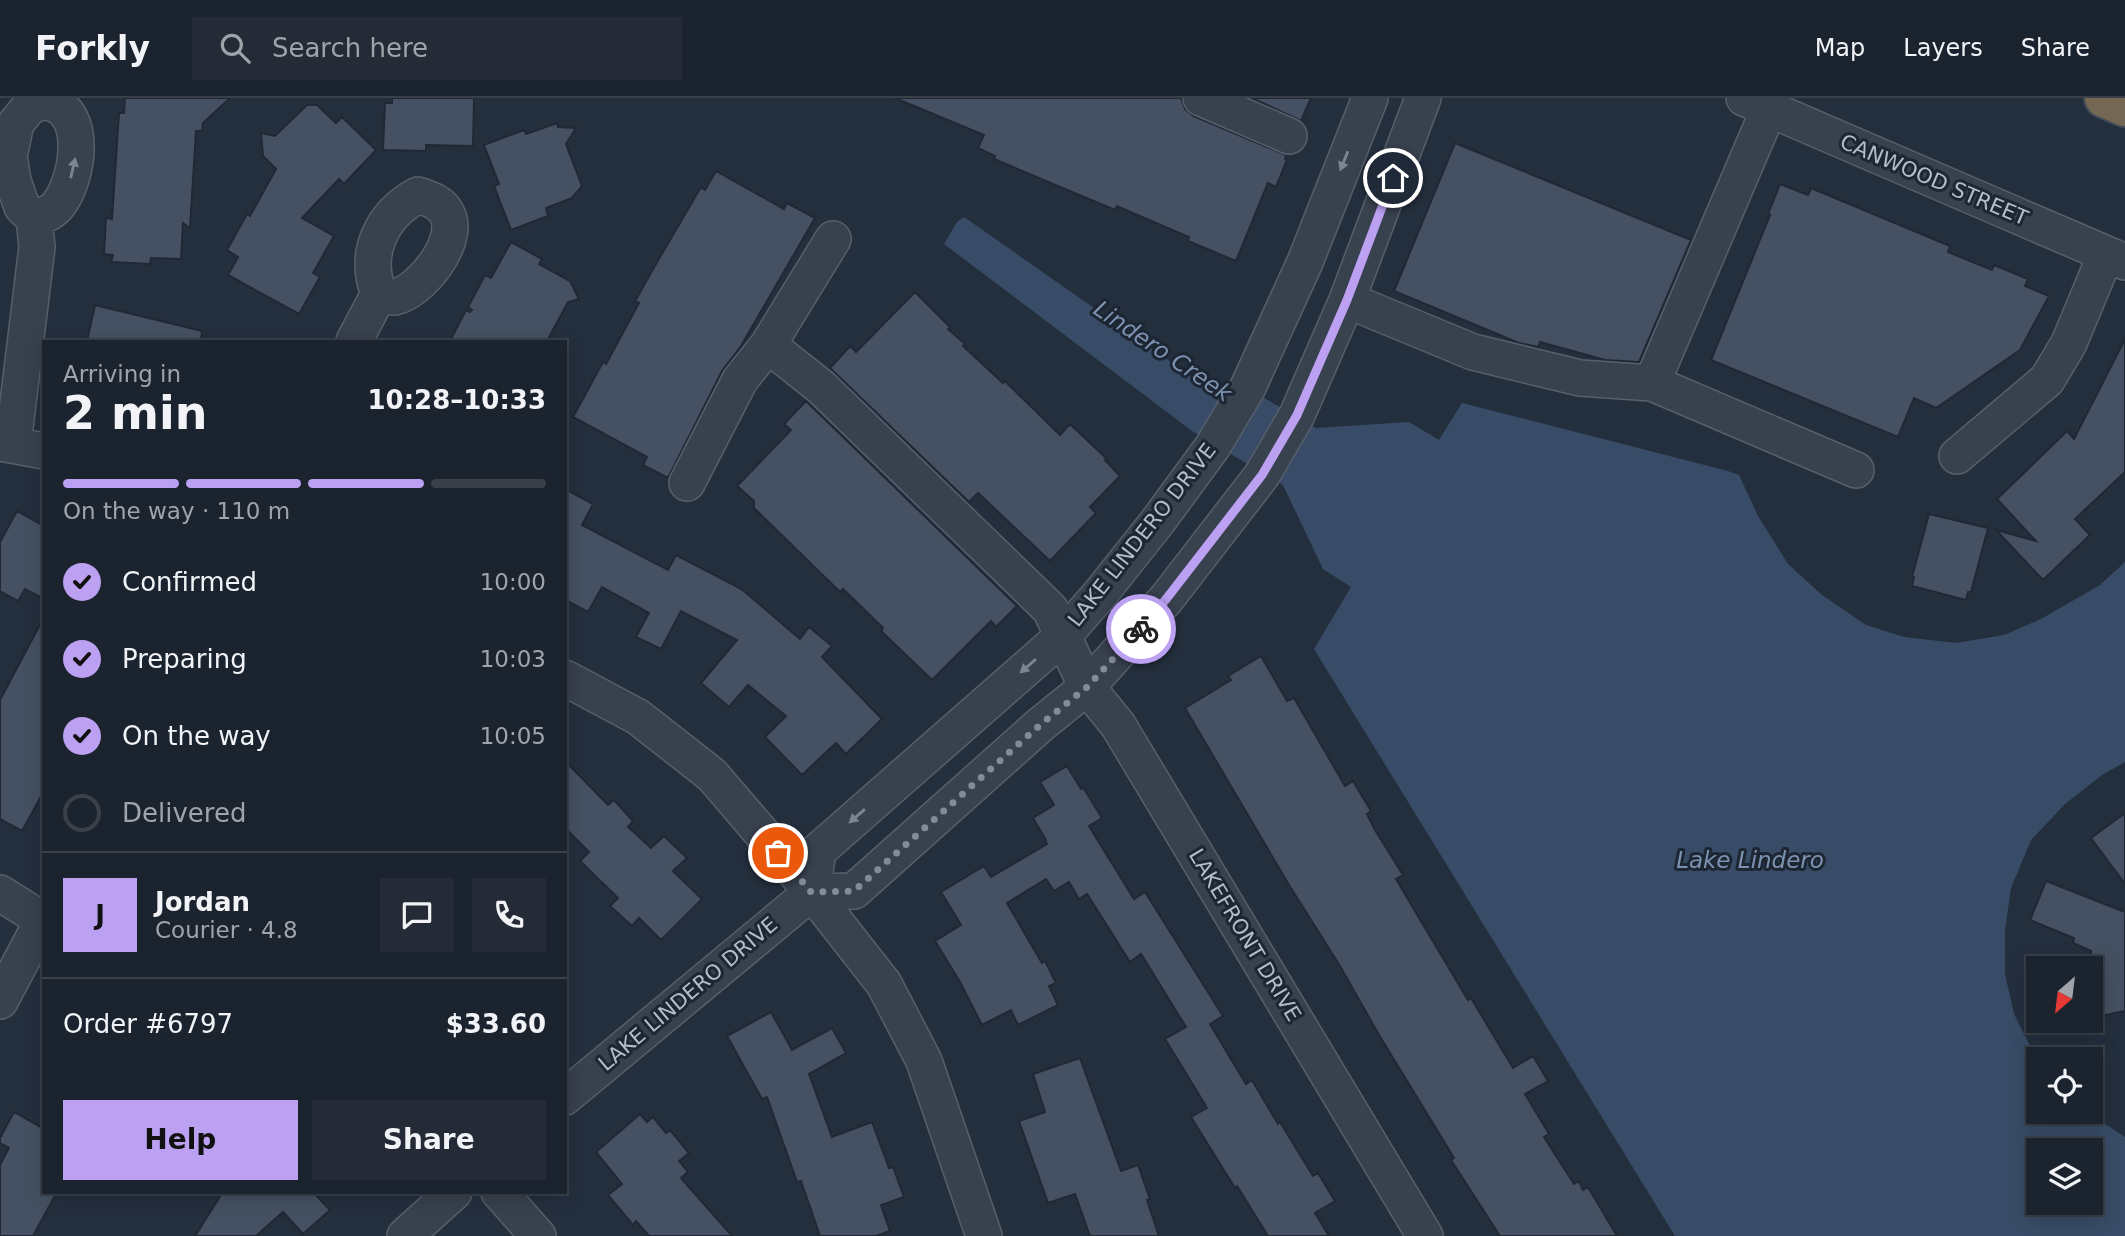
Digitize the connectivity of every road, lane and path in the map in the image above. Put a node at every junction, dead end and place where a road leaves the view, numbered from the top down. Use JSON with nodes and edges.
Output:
{"nodes":[{"id":1,"x":1201,"y":98,"type":"edge"},
{"id":2,"x":1370,"y":98,"type":"edge"},
{"id":3,"x":2104,"y":98,"type":"edge"},
{"id":4,"x":1415,"y":100,"type":"edge"},
{"id":5,"x":1756,"y":103,"type":"edge"},
{"id":6,"x":2125,"y":107,"type":"edge"},
{"id":7,"x":1289,"y":136,"type":"dead end"},
{"id":8,"x":34,"y":218,"type":"dead end"},
{"id":9,"x":833,"y":239,"type":"dead end"},
{"id":10,"x":2116,"y":258,"type":"edge"},
{"id":11,"x":379,"y":294,"type":"dead end"},
{"id":12,"x":1347,"y":300,"type":"junction"},
{"id":13,"x":355,"y":340,"type":"edge"},
{"id":14,"x":768,"y":345,"type":"junction"},
{"id":15,"x":1652,"y":383,"type":"junction"},
{"id":16,"x":19,"y":446,"type":"edge"},
{"id":17,"x":1957,"y":456,"type":"dead end"},
{"id":18,"x":1856,"y":470,"type":"dead end"},
{"id":19,"x":687,"y":482,"type":"dead end"},
{"id":20,"x":1063,"y":636,"type":"junction"},
{"id":21,"x":567,"y":679,"type":"edge"},
{"id":22,"x":1087,"y":687,"type":"junction"},
{"id":23,"x":811,"y":892,"type":"junction"},
{"id":24,"x":0,"y":893,"type":"edge"},
{"id":25,"x":42,"y":918,"type":"edge"},
{"id":26,"x":42,"y":921,"type":"edge"},
{"id":27,"x":0,"y":1001,"type":"edge"},
{"id":28,"x":567,"y":1095,"type":"edge"},
{"id":29,"x":452,"y":1194,"type":"edge"},
{"id":30,"x":501,"y":1194,"type":"edge"},
{"id":31,"x":405,"y":1236,"type":"edge"},
{"id":32,"x":538,"y":1236,"type":"edge"},
{"id":33,"x":984,"y":1236,"type":"edge"},
{"id":34,"x":1425,"y":1236,"type":"edge"}],
"edges":[{"from":1,"to":7,"type":"street"},
{"from":2,"to":20,"type":"street","name":"LAKE LINDERO DRIVE","one_way":true},
{"from":3,"to":6,"type":"highway"},
{"from":4,"to":12,"type":"street"},
{"from":5,"to":10,"type":"street","name":"CANWOOD STREET"},
{"from":5,"to":15,"type":"street"},
{"from":8,"to":16,"type":"street"},
{"from":9,"to":14,"type":"street"},
{"from":10,"to":17,"type":"street"},
{"from":11,"to":13,"type":"street"},
{"from":12,"to":15,"type":"street"},
{"from":12,"to":22,"type":"street"},
{"from":14,"to":19,"type":"street"},
{"from":14,"to":20,"type":"street","name":"LAKEFRONT DRIVE"},
{"from":15,"to":18,"type":"street"},
{"from":20,"to":22,"type":"street","name":"LAKEFRONT DRIVE"},
{"from":20,"to":23,"type":"street","name":"LAKE LINDERO DRIVE","one_way":true},
{"from":21,"to":23,"type":"street"},
{"from":22,"to":23,"type":"street"},
{"from":22,"to":34,"type":"street","name":"LAKEFRONT DRIVE"},
{"from":23,"to":28,"type":"street","name":"LAKE LINDERO DRIVE"},
{"from":23,"to":33,"type":"street"},
{"from":24,"to":25,"type":"street"},
{"from":26,"to":27,"type":"street"},
{"from":29,"to":31,"type":"street"},
{"from":30,"to":32,"type":"street"}]}
